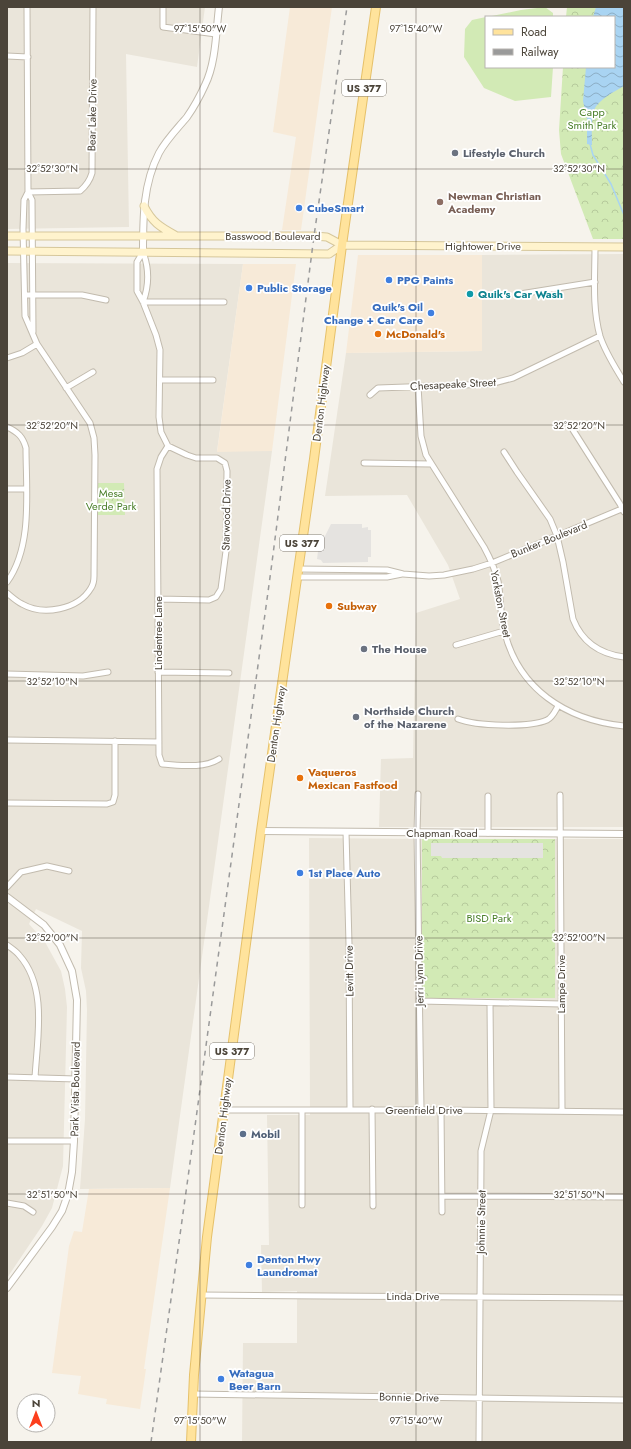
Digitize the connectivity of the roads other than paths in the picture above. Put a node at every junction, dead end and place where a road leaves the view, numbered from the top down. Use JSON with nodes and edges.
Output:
{"nodes":[{"id":1,"x":27,"y":7,"type":"edge"},
{"id":2,"x":93,"y":7,"type":"edge"},
{"id":3,"x":163,"y":7,"type":"edge"},
{"id":4,"x":219,"y":7,"type":"edge"},
{"id":5,"x":376,"y":7,"type":"edge"},
{"id":6,"x":216,"y":34,"type":"junction"},
{"id":7,"x":7,"y":56,"type":"edge"},
{"id":8,"x":28,"y":57,"type":"junction"},
{"id":9,"x":28,"y":192,"type":"junction"},
{"id":10,"x":144,"y":206,"type":"junction"},
{"id":11,"x":7,"y":236,"type":"edge"},
{"id":12,"x":23,"y":236,"type":"junction"},
{"id":13,"x":33,"y":236,"type":"junction"},
{"id":14,"x":143,"y":236,"type":"junction"},
{"id":15,"x":177,"y":236,"type":"junction"},
{"id":16,"x":342,"y":245,"type":"junction"},
{"id":17,"x":595,"y":246,"type":"junction"},
{"id":18,"x":624,"y":247,"type":"edge"},
{"id":19,"x":7,"y":251,"type":"edge"},
{"id":20,"x":24,"y":251,"type":"junction"},
{"id":21,"x":33,"y":251,"type":"junction"},
{"id":22,"x":143,"y":252,"type":"junction"},
{"id":23,"x":595,"y":282,"type":"junction"},
{"id":24,"x":520,"y":294,"type":"dead end"},
{"id":25,"x":24,"y":295,"type":"junction"},
{"id":26,"x":33,"y":295,"type":"junction"},
{"id":27,"x":106,"y":300,"type":"dead end"},
{"id":28,"x":143,"y":302,"type":"junction"},
{"id":29,"x":224,"y":302,"type":"dead end"},
{"id":30,"x":600,"y":336,"type":"junction"},
{"id":31,"x":33,"y":337,"type":"junction"},
{"id":32,"x":37,"y":344,"type":"junction"},
{"id":33,"x":7,"y":358,"type":"edge"},
{"id":34,"x":93,"y":372,"type":"dead end"},
{"id":35,"x":160,"y":380,"type":"junction"},
{"id":36,"x":214,"y":380,"type":"dead end"},
{"id":37,"x":624,"y":382,"type":"edge"},
{"id":38,"x":418,"y":386,"type":"junction"},
{"id":39,"x":66,"y":388,"type":"junction"},
{"id":40,"x":370,"y":395,"type":"dead end"},
{"id":41,"x":7,"y":427,"type":"edge"},
{"id":42,"x":573,"y":430,"type":"dead end"},
{"id":43,"x":168,"y":446,"type":"junction"},
{"id":44,"x":504,"y":452,"type":"dead end"},
{"id":45,"x":364,"y":463,"type":"dead end"},
{"id":46,"x":431,"y":464,"type":"junction"},
{"id":47,"x":7,"y":489,"type":"edge"},
{"id":48,"x":26,"y":489,"type":"junction"},
{"id":49,"x":624,"y":510,"type":"edge"},
{"id":50,"x":557,"y":536,"type":"junction"},
{"id":51,"x":492,"y":563,"type":"junction"},
{"id":52,"x":353,"y":569,"type":"junction"},
{"id":53,"x":297,"y":573,"type":"junction"},
{"id":54,"x":403,"y":574,"type":"junction"},
{"id":55,"x":353,"y":577,"type":"junction"},
{"id":56,"x":7,"y":582,"type":"edge"},
{"id":57,"x":7,"y":593,"type":"edge"},
{"id":58,"x":158,"y":599,"type":"junction"},
{"id":59,"x":504,"y":631,"type":"junction"},
{"id":60,"x":456,"y":645,"type":"dead end"},
{"id":61,"x":624,"y":657,"type":"edge"},
{"id":62,"x":108,"y":672,"type":"dead end"},
{"id":63,"x":158,"y":672,"type":"junction"},
{"id":64,"x":229,"y":673,"type":"dead end"},
{"id":65,"x":7,"y":674,"type":"edge"},
{"id":66,"x":558,"y":706,"type":"junction"},
{"id":67,"x":458,"y":719,"type":"dead end"},
{"id":68,"x":624,"y":726,"type":"edge"},
{"id":69,"x":7,"y":740,"type":"edge"},
{"id":70,"x":115,"y":741,"type":"junction"},
{"id":71,"x":159,"y":742,"type":"junction"},
{"id":72,"x":219,"y":759,"type":"dead end"},
{"id":73,"x":418,"y":794,"type":"dead end"},
{"id":74,"x":560,"y":795,"type":"dead end"},
{"id":75,"x":488,"y":796,"type":"dead end"},
{"id":76,"x":7,"y":803,"type":"edge"},
{"id":77,"x":261,"y":831,"type":"junction"},
{"id":78,"x":346,"y":832,"type":"junction"},
{"id":79,"x":417,"y":832,"type":"junction"},
{"id":80,"x":488,"y":833,"type":"junction"},
{"id":81,"x":561,"y":833,"type":"junction"},
{"id":82,"x":624,"y":834,"type":"edge"},
{"id":83,"x":69,"y":871,"type":"dead end"},
{"id":84,"x":7,"y":888,"type":"edge"},
{"id":85,"x":7,"y":897,"type":"edge"},
{"id":86,"x":7,"y":945,"type":"edge"},
{"id":87,"x":420,"y":1001,"type":"junction"},
{"id":88,"x":490,"y":1003,"type":"junction"},
{"id":89,"x":561,"y":1004,"type":"junction"},
{"id":90,"x":7,"y":1077,"type":"edge"},
{"id":91,"x":35,"y":1078,"type":"junction"},
{"id":92,"x":76,"y":1079,"type":"junction"},
{"id":93,"x":224,"y":1110,"type":"junction"},
{"id":94,"x":302,"y":1110,"type":"junction"},
{"id":95,"x":350,"y":1110,"type":"junction"},
{"id":96,"x":372,"y":1110,"type":"junction"},
{"id":97,"x":421,"y":1110,"type":"junction"},
{"id":98,"x":441,"y":1110,"type":"junction"},
{"id":99,"x":491,"y":1110,"type":"junction"},
{"id":100,"x":562,"y":1111,"type":"junction"},
{"id":101,"x":624,"y":1112,"type":"edge"},
{"id":102,"x":7,"y":1141,"type":"edge"},
{"id":103,"x":74,"y":1141,"type":"junction"},
{"id":104,"x":442,"y":1196,"type":"junction"},
{"id":105,"x":481,"y":1196,"type":"junction"},
{"id":106,"x":624,"y":1197,"type":"edge"},
{"id":107,"x":7,"y":1203,"type":"edge"},
{"id":108,"x":302,"y":1205,"type":"dead end"},
{"id":109,"x":373,"y":1206,"type":"dead end"},
{"id":110,"x":33,"y":1212,"type":"dead end"},
{"id":111,"x":442,"y":1212,"type":"dead end"},
{"id":112,"x":8,"y":1284,"type":"edge"},
{"id":113,"x":202,"y":1295,"type":"junction"},
{"id":114,"x":479,"y":1297,"type":"junction"},
{"id":115,"x":624,"y":1298,"type":"edge"},
{"id":116,"x":193,"y":1394,"type":"junction"},
{"id":117,"x":479,"y":1398,"type":"junction"},
{"id":118,"x":624,"y":1400,"type":"edge"},
{"id":119,"x":191,"y":1442,"type":"edge"},
{"id":120,"x":479,"y":1442,"type":"edge"}],
"edges":[{"from":1,"to":8,"type":"street"},
{"from":2,"to":9,"type":"street","name":"Bear Lake Drive"},
{"from":3,"to":6,"type":"street"},
{"from":4,"to":6,"type":"street"},
{"from":5,"to":16,"type":"main road","name":"Denton Highway","number":"US 377"},
{"from":6,"to":10,"type":"street"},
{"from":7,"to":8,"type":"street"},
{"from":8,"to":9,"type":"street"},
{"from":9,"to":12,"type":"street"},
{"from":9,"to":13,"type":"street"},
{"from":10,"to":14,"type":"street"},
{"from":10,"to":15,"type":"main road"},
{"from":11,"to":12,"type":"main road","name":"Basswood Boulevard"},
{"from":12,"to":13,"type":"main road","name":"Basswood Boulevard"},
{"from":12,"to":20,"type":"street"},
{"from":13,"to":14,"type":"main road","name":"Basswood Boulevard"},
{"from":13,"to":21,"type":"street"},
{"from":14,"to":15,"type":"main road","name":"Basswood Boulevard"},
{"from":14,"to":22,"type":"street"},
{"from":15,"to":16,"type":"main road","name":"Basswood Boulevard"},
{"from":16,"to":17,"type":"main road","name":"Hightower Drive"},
{"from":16,"to":22,"type":"main road","name":"Basswood Boulevard"},
{"from":16,"to":53,"type":"main road","name":"Denton Highway","number":"US 377"},
{"from":17,"to":18,"type":"main road","name":"Hightower Drive"},
{"from":17,"to":23,"type":"street"},
{"from":19,"to":20,"type":"main road","name":"Basswood Boulevard"},
{"from":20,"to":21,"type":"main road","name":"Basswood Boulevard"},
{"from":20,"to":25,"type":"street"},
{"from":21,"to":22,"type":"main road","name":"Basswood Boulevard"},
{"from":21,"to":26,"type":"street"},
{"from":22,"to":28,"type":"street"},
{"from":22,"to":28,"type":"street"},
{"from":23,"to":24,"type":"street"},
{"from":23,"to":30,"type":"street"},
{"from":25,"to":26,"type":"street"},
{"from":25,"to":31,"type":"street"},
{"from":26,"to":27,"type":"street"},
{"from":26,"to":31,"type":"street"},
{"from":28,"to":29,"type":"street"},
{"from":28,"to":35,"type":"street"},
{"from":30,"to":37,"type":"street"},
{"from":30,"to":38,"type":"street","name":"Chesapeake Street"},
{"from":31,"to":32,"type":"street"},
{"from":32,"to":33,"type":"street"},
{"from":32,"to":39,"type":"street"},
{"from":34,"to":39,"type":"street"},
{"from":35,"to":36,"type":"street"},
{"from":35,"to":43,"type":"street"},
{"from":38,"to":40,"type":"street","name":"Chesapeake Street"},
{"from":38,"to":46,"type":"street","name":"Yorkston Street"},
{"from":39,"to":57,"type":"street"},
{"from":41,"to":48,"type":"street"},
{"from":42,"to":49,"type":"street"},
{"from":43,"to":58,"type":"street","name":"Lindentree Lane"},
{"from":43,"to":58,"type":"street","name":"Starwood Drive"},
{"from":44,"to":50,"type":"street"},
{"from":45,"to":46,"type":"street"},
{"from":46,"to":51,"type":"street","name":"Yorkston Street"},
{"from":47,"to":48,"type":"street"},
{"from":48,"to":56,"type":"street"},
{"from":49,"to":50,"type":"street","name":"Bunker Boulevard"},
{"from":50,"to":51,"type":"street","name":"Bunker Boulevard"},
{"from":50,"to":61,"type":"street"},
{"from":51,"to":54,"type":"street","name":"Bunker Boulevard"},
{"from":51,"to":59,"type":"street","name":"Yorkston Street"},
{"from":52,"to":53,"type":"street","name":"Bunker Boulevard"},
{"from":52,"to":54,"type":"street","name":"Bunker Boulevard"},
{"from":52,"to":55,"type":"street"},
{"from":53,"to":55,"type":"street","name":"Bunker Boulevard"},
{"from":53,"to":77,"type":"main road","name":"Denton Highway","number":"US 377"},
{"from":54,"to":55,"type":"street","name":"Bunker Boulevard"},
{"from":58,"to":63,"type":"street","name":"Lindentree Lane"},
{"from":59,"to":60,"type":"street"},
{"from":59,"to":66,"type":"street","name":"Yorkston Street"},
{"from":62,"to":65,"type":"street"},
{"from":63,"to":64,"type":"street"},
{"from":63,"to":71,"type":"street","name":"Lindentree Lane"},
{"from":66,"to":67,"type":"street"},
{"from":66,"to":68,"type":"street","name":"Yorkston Street"},
{"from":69,"to":70,"type":"street"},
{"from":70,"to":71,"type":"street"},
{"from":70,"to":76,"type":"street"},
{"from":71,"to":72,"type":"street","name":"Lindentree Lane"},
{"from":73,"to":79,"type":"street","name":"Jerri Lynn Drive"},
{"from":74,"to":81,"type":"street","name":"Lampe Drive"},
{"from":75,"to":80,"type":"street"},
{"from":77,"to":78,"type":"street","name":"Chapman Road"},
{"from":77,"to":93,"type":"main road","name":"Denton Highway","number":"US 377"},
{"from":78,"to":79,"type":"street","name":"Chapman Road"},
{"from":78,"to":95,"type":"street","name":"Levitt Drive"},
{"from":79,"to":80,"type":"street","name":"Chapman Road"},
{"from":79,"to":87,"type":"street","name":"Jerri Lynn Drive"},
{"from":80,"to":81,"type":"street","name":"Chapman Road"},
{"from":81,"to":82,"type":"street","name":"Chapman Road"},
{"from":81,"to":89,"type":"street","name":"Lampe Drive"},
{"from":83,"to":84,"type":"street"},
{"from":85,"to":92,"type":"street","name":"Park Vista Boulevard"},
{"from":86,"to":91,"type":"street"},
{"from":87,"to":88,"type":"street"},
{"from":87,"to":97,"type":"street","name":"Jerri Lynn Drive"},
{"from":88,"to":89,"type":"street"},
{"from":88,"to":99,"type":"street","name":"Johnnie Street"},
{"from":89,"to":100,"type":"street","name":"Lampe Drive"},
{"from":90,"to":91,"type":"street"},
{"from":91,"to":92,"type":"street"},
{"from":92,"to":103,"type":"street","name":"Park Vista Boulevard"},
{"from":93,"to":94,"type":"street","name":"Greenfield Drive"},
{"from":93,"to":113,"type":"main road","name":"Denton Highway","number":"US 377"},
{"from":94,"to":95,"type":"street","name":"Greenfield Drive"},
{"from":94,"to":108,"type":"street"},
{"from":95,"to":96,"type":"street","name":"Greenfield Drive"},
{"from":96,"to":97,"type":"street","name":"Greenfield Drive"},
{"from":96,"to":109,"type":"street"},
{"from":97,"to":98,"type":"street","name":"Greenfield Drive"},
{"from":98,"to":99,"type":"street","name":"Greenfield Drive"},
{"from":98,"to":104,"type":"street"},
{"from":99,"to":100,"type":"street","name":"Greenfield Drive"},
{"from":99,"to":105,"type":"street","name":"Johnnie Street"},
{"from":100,"to":101,"type":"street","name":"Greenfield Drive"},
{"from":102,"to":103,"type":"street"},
{"from":103,"to":112,"type":"street","name":"Park Vista Boulevard"},
{"from":104,"to":105,"type":"street"},
{"from":104,"to":111,"type":"street"},
{"from":105,"to":106,"type":"street"},
{"from":105,"to":114,"type":"street","name":"Johnnie Street"},
{"from":107,"to":110,"type":"street"},
{"from":113,"to":114,"type":"street","name":"Linda Drive"},
{"from":113,"to":116,"type":"main road","name":"Denton Highway","number":"US 377"},
{"from":114,"to":115,"type":"street","name":"Linda Drive"},
{"from":114,"to":117,"type":"street","name":"Johnnie Street"},
{"from":116,"to":117,"type":"street","name":"Bonnie Drive"},
{"from":116,"to":119,"type":"main road","name":"Denton Highway","number":"US 377"},
{"from":117,"to":118,"type":"street","name":"Bonnie Drive"},
{"from":117,"to":120,"type":"street","name":"Johnnie Street"}]}
